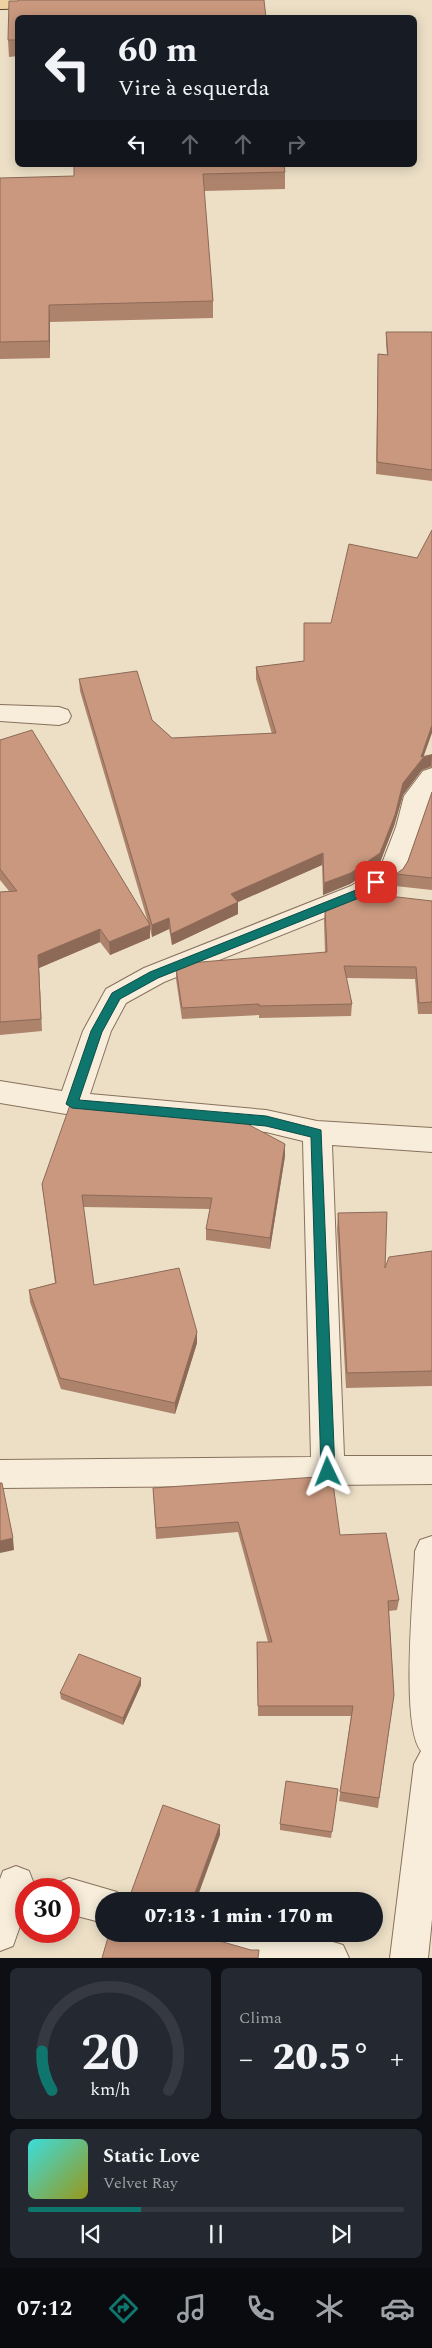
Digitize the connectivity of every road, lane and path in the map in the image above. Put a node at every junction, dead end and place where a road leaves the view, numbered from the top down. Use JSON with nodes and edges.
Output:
{"nodes":[{"id":1,"x":67,"y":2,"type":"edge"},
{"id":2,"x":0,"y":4,"type":"edge"},
{"id":3,"x":0,"y":713,"type":"edge"},
{"id":4,"x":60,"y":716,"type":"dead end"},
{"id":5,"x":432,"y":776,"type":"edge"},
{"id":6,"x":360,"y":893,"type":"junction"},
{"id":7,"x":396,"y":897,"type":"edge"},
{"id":8,"x":0,"y":1092,"type":"edge"},
{"id":9,"x":72,"y":1104,"type":"junction"},
{"id":10,"x":317,"y":1133,"type":"junction"},
{"id":11,"x":432,"y":1140,"type":"edge"},
{"id":12,"x":432,"y":1470,"type":"edge"},
{"id":13,"x":328,"y":1472,"type":"junction"},
{"id":14,"x":0,"y":1474,"type":"edge"},
{"id":15,"x":432,"y":1551,"type":"edge"},
{"id":16,"x":432,"y":1739,"type":"edge"},
{"id":17,"x":432,"y":1764,"type":"edge"},
{"id":18,"x":15,"y":1891,"type":"edge"},
{"id":19,"x":80,"y":1899,"type":"edge"},
{"id":20,"x":95,"y":1903,"type":"edge"},
{"id":21,"x":0,"y":1933,"type":"edge"},
{"id":22,"x":261,"y":1942,"type":"edge"},
{"id":23,"x":330,"y":1958,"type":"edge"},
{"id":24,"x":409,"y":1958,"type":"edge"}],
"edges":[{"from":1,"to":2,"type":"main road"},
{"from":3,"to":4,"type":"street"},
{"from":5,"to":6,"type":"street"},
{"from":6,"to":7,"type":"street"},
{"from":6,"to":9,"type":"street"},
{"from":8,"to":9,"type":"street"},
{"from":9,"to":10,"type":"street"},
{"from":10,"to":11,"type":"street"},
{"from":10,"to":13,"type":"street"},
{"from":12,"to":13,"type":"street"},
{"from":13,"to":14,"type":"street"},
{"from":15,"to":16,"type":"street"},
{"from":17,"to":24,"type":"street"},
{"from":18,"to":21,"type":"street"},
{"from":19,"to":20,"type":"street"},
{"from":22,"to":23,"type":"street"}]}
